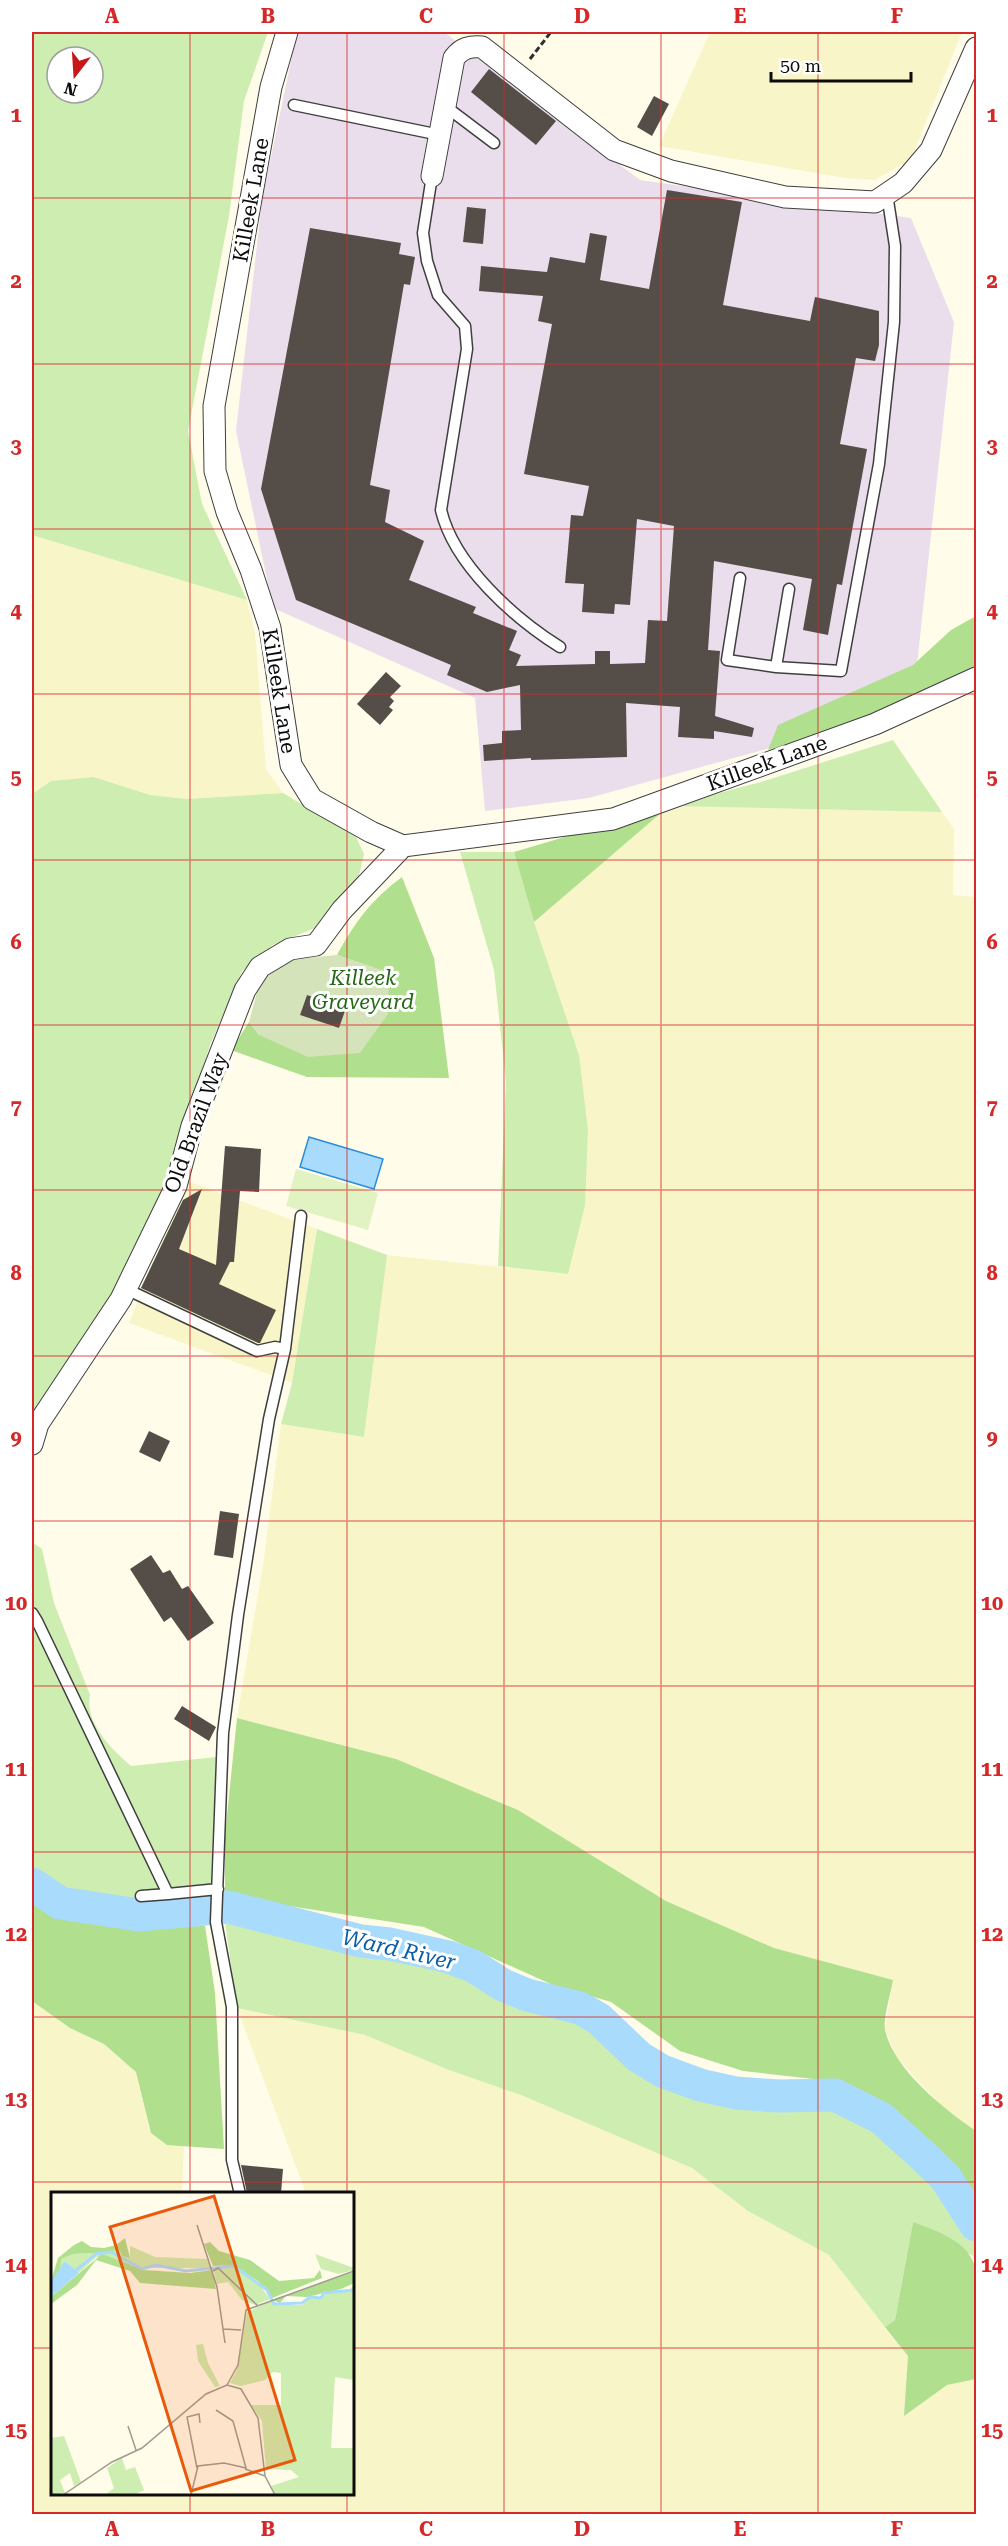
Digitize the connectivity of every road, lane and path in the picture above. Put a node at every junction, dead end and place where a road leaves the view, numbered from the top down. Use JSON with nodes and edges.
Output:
{"nodes":[{"id":1,"x":287,"y":32,"type":"edge"},
{"id":2,"x":551,"y":32,"type":"edge"},
{"id":3,"x":464,"y":39,"type":"edge"},
{"id":4,"x":976,"y":48,"type":"edge"},
{"id":5,"x":518,"y":75,"type":"junction"},
{"id":6,"x":294,"y":105,"type":"dead end"},
{"id":7,"x":445,"y":106,"type":"junction"},
{"id":8,"x":440,"y":135,"type":"junction"},
{"id":9,"x":494,"y":143,"type":"dead end"},
{"id":10,"x":432,"y":176,"type":"joint"},
{"id":11,"x":887,"y":194,"type":"junction"},
{"id":12,"x":740,"y":579,"type":"dead end"},
{"id":13,"x":789,"y":589,"type":"dead end"},
{"id":14,"x":560,"y":647,"type":"dead end"},
{"id":15,"x":776,"y":667,"type":"junction"},
{"id":16,"x":976,"y":678,"type":"edge"},
{"id":17,"x":403,"y":846,"type":"junction"},
{"id":18,"x":301,"y":1216,"type":"dead end"},
{"id":19,"x":126,"y":1289,"type":"junction"},
{"id":20,"x":285,"y":1348,"type":"junction"},
{"id":21,"x":32,"y":1444,"type":"edge"},
{"id":22,"x":32,"y":1613,"type":"edge"},
{"id":23,"x":168,"y":1894,"type":"junction"},
{"id":24,"x":218,"y":1894,"type":"junction"},
{"id":25,"x":141,"y":1896,"type":"dead end"},
{"id":26,"x":240,"y":2192,"type":"edge"}],
"edges":[{"from":1,"to":17,"type":"street","name":"Killeek Lane"},
{"from":2,"to":5,"type":"path"},
{"from":3,"to":5,"type":"street"},
{"from":3,"to":7,"type":"street"},
{"from":4,"to":11,"type":"street"},
{"from":5,"to":11,"type":"street"},
{"from":6,"to":8,"type":"lane"},
{"from":7,"to":8,"type":"street"},
{"from":7,"to":9,"type":"lane"},
{"from":8,"to":10,"type":"street"},
{"from":10,"to":14,"type":"lane"},
{"from":11,"to":15,"type":"lane"},
{"from":12,"to":15,"type":"lane"},
{"from":13,"to":15,"type":"lane"},
{"from":16,"to":17,"type":"street","name":"Killeek Lane"},
{"from":17,"to":19,"type":"street","name":"Old Brazil Way"},
{"from":18,"to":20,"type":"lane"},
{"from":19,"to":20,"type":"lane"},
{"from":19,"to":21,"type":"street","name":"Old Brazil Way"},
{"from":20,"to":24,"type":"lane"},
{"from":22,"to":23,"type":"lane"},
{"from":23,"to":24,"type":"lane"},
{"from":23,"to":25,"type":"lane"},
{"from":24,"to":26,"type":"lane"}]}
